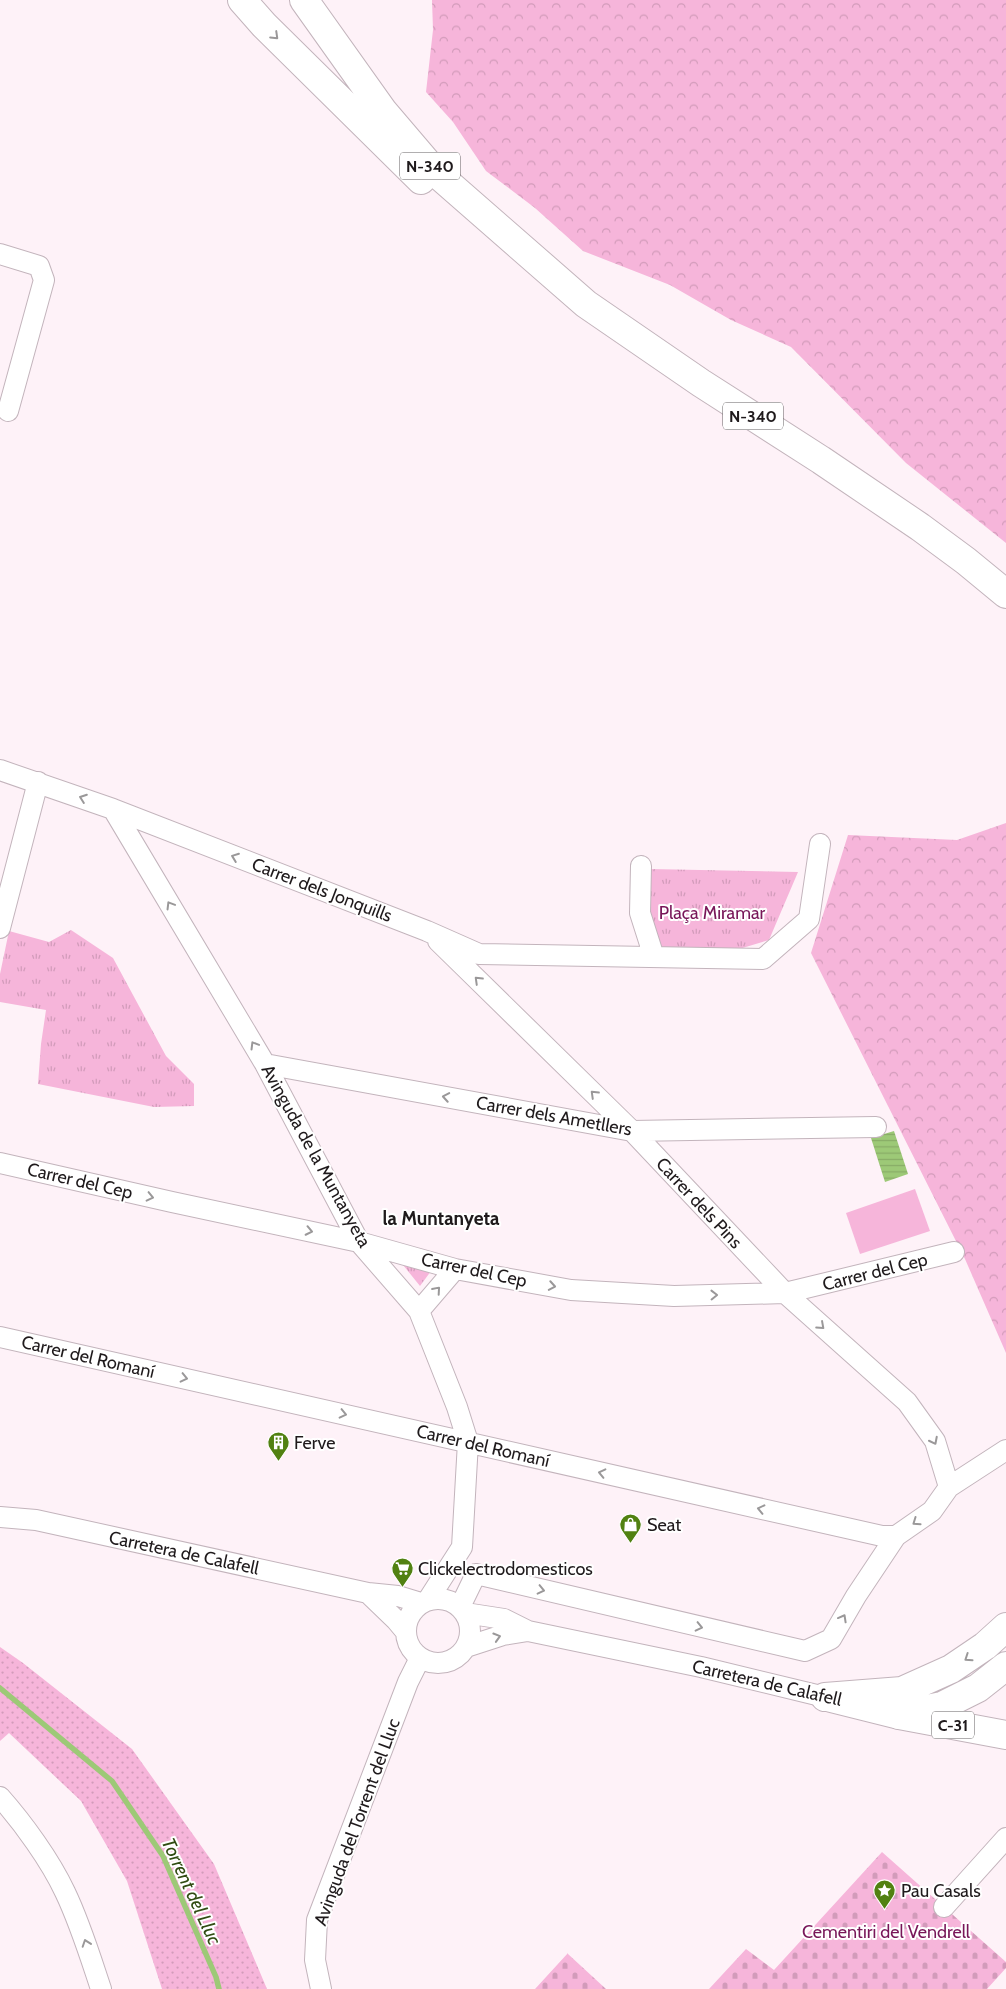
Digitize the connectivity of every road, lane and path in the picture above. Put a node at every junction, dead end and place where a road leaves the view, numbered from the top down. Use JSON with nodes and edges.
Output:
{"nodes":[{"id":1,"x":242,"y":0,"type":"edge"},
{"id":2,"x":304,"y":0,"type":"edge"},
{"id":3,"x":0,"y":254,"type":"edge"},
{"id":4,"x":586,"y":304,"type":"junction"},
{"id":5,"x":8,"y":411,"type":"dead end"},
{"id":6,"x":1006,"y":594,"type":"edge"},
{"id":7,"x":0,"y":770,"type":"edge"},
{"id":8,"x":38,"y":782,"type":"junction"},
{"id":9,"x":113,"y":809,"type":"junction"},
{"id":10,"x":820,"y":844,"type":"dead end"},
{"id":11,"x":641,"y":866,"type":"dead end"},
{"id":12,"x":0,"y":928,"type":"edge"},
{"id":13,"x":427,"y":931,"type":"junction"},
{"id":14,"x":654,"y":957,"type":"junction"},
{"id":15,"x":265,"y":1064,"type":"junction"},
{"id":16,"x":876,"y":1126,"type":"dead end"},
{"id":17,"x":632,"y":1131,"type":"junction"},
{"id":18,"x":0,"y":1163,"type":"edge"},
{"id":19,"x":359,"y":1242,"type":"junction"},
{"id":20,"x":954,"y":1252,"type":"dead end"},
{"id":21,"x":455,"y":1269,"type":"junction"},
{"id":22,"x":785,"y":1293,"type":"junction"},
{"id":23,"x":419,"y":1311,"type":"junction"},
{"id":24,"x":0,"y":1337,"type":"edge"},
{"id":25,"x":468,"y":1442,"type":"junction"},
{"id":26,"x":1006,"y":1450,"type":"edge"},
{"id":27,"x":949,"y":1488,"type":"junction"},
{"id":28,"x":0,"y":1517,"type":"edge"},
{"id":29,"x":896,"y":1536,"type":"junction"},
{"id":30,"x":462,"y":1547,"type":"junction"},
{"id":31,"x":476,"y":1574,"type":"junction"},
{"id":32,"x":368,"y":1593,"type":"junction"},
{"id":33,"x":424,"y":1602,"type":"junction"},
{"id":34,"x":462,"y":1610,"type":"junction"},
{"id":35,"x":1006,"y":1627,"type":"edge"},
{"id":36,"x":528,"y":1631,"type":"junction"},
{"id":37,"x":406,"y":1632,"type":"junction"},
{"id":38,"x":466,"y":1647,"type":"junction"},
{"id":39,"x":420,"y":1658,"type":"junction"},
{"id":40,"x":1006,"y":1666,"type":"edge"},
{"id":41,"x":825,"y":1697,"type":"junction"},
{"id":42,"x":899,"y":1715,"type":"junction"},
{"id":43,"x":1006,"y":1735,"type":"edge"},
{"id":44,"x":0,"y":1797,"type":"edge"},
{"id":45,"x":1006,"y":1838,"type":"edge"},
{"id":46,"x":944,"y":1907,"type":"dead end"},
{"id":47,"x":101,"y":1989,"type":"edge"},
{"id":48,"x":321,"y":1989,"type":"edge"}],
"edges":[{"from":1,"to":4,"type":"main road","one_way":true},
{"from":2,"to":4,"type":"main road","number":"N-340"},
{"from":3,"to":5,"type":"street"},
{"from":4,"to":6,"type":"main road","number":"N-340"},
{"from":7,"to":8,"type":"street","name":"Carrer dels Jonquills"},
{"from":9,"to":8,"type":"street","name":"Carrer dels Jonquills","one_way":true},
{"from":8,"to":12,"type":"street"},
{"from":13,"to":9,"type":"street","name":"Carrer dels Jonquills","one_way":true},
{"from":15,"to":9,"type":"street","name":"Avinguda de la Muntanyeta","one_way":true},
{"from":10,"to":14,"type":"street","name":"Carrer dels Jonquills"},
{"from":11,"to":14,"type":"street"},
{"from":13,"to":14,"type":"street","name":"Carrer dels Jonquills"},
{"from":17,"to":13,"type":"street","name":"Carrer dels Pins","one_way":true},
{"from":17,"to":15,"type":"street","name":"Carrer dels Ametllers","one_way":true},
{"from":15,"to":19,"type":"street","name":"Avinguda de la Muntanyeta"},
{"from":16,"to":17,"type":"street","name":"Carrer dels Ametllers"},
{"from":17,"to":22,"type":"street","name":"Carrer dels Pins"},
{"from":18,"to":19,"type":"street","name":"Carrer del Cep","one_way":true},
{"from":19,"to":21,"type":"street","name":"Carrer del Cep"},
{"from":19,"to":23,"type":"street","name":"Avinguda de la Muntanyeta"},
{"from":20,"to":22,"type":"street","name":"Carrer del Cep"},
{"from":21,"to":22,"type":"street","name":"Carrer del Cep","one_way":true},
{"from":23,"to":21,"type":"street","one_way":true},
{"from":22,"to":27,"type":"street","name":"Carrer dels Pins","one_way":true},
{"from":23,"to":25,"type":"street","name":"Avinguda de la Muntanyeta"},
{"from":24,"to":25,"type":"street","name":"Carrer del Romaní","one_way":true},
{"from":29,"to":25,"type":"street","name":"Carrer del Romaní","one_way":true},
{"from":25,"to":30,"type":"street","name":"Avinguda de la Muntanyeta"},
{"from":26,"to":27,"type":"street"},
{"from":27,"to":29,"type":"street","one_way":true},
{"from":28,"to":32,"type":"street","name":"Carretera de Calafell"},
{"from":31,"to":29,"type":"street","one_way":true},
{"from":30,"to":31,"type":"street"},
{"from":30,"to":33,"type":"street","name":"Avinguda de la Muntanyeta"},
{"from":31,"to":34,"type":"street"},
{"from":32,"to":33,"type":"street","name":"Carretera de Calafell"},
{"from":32,"to":37,"type":"street"},
{"from":33,"to":34,"type":"street"},
{"from":33,"to":37,"type":"street"},
{"from":34,"to":36,"type":"street","name":"Carretera de Calafell"},
{"from":34,"to":38,"type":"street"},
{"from":35,"to":41,"type":"main road","one_way":true},
{"from":38,"to":36,"type":"street","name":"Carretera de Calafell","one_way":true},
{"from":36,"to":41,"type":"street","name":"Carretera de Calafell"},
{"from":37,"to":39,"type":"street"},
{"from":38,"to":39,"type":"street"},
{"from":39,"to":48,"type":"street","name":"Avinguda del Torrent del Lluc"},
{"from":40,"to":42,"type":"main road"},
{"from":41,"to":42,"type":"main road","name":"Carretera de Calafell","number":"C-31"},
{"from":42,"to":43,"type":"main road","name":"Carretera de Calafell","number":"C-31"},
{"from":47,"to":44,"type":"street","one_way":true},
{"from":45,"to":46,"type":"street"}]}
